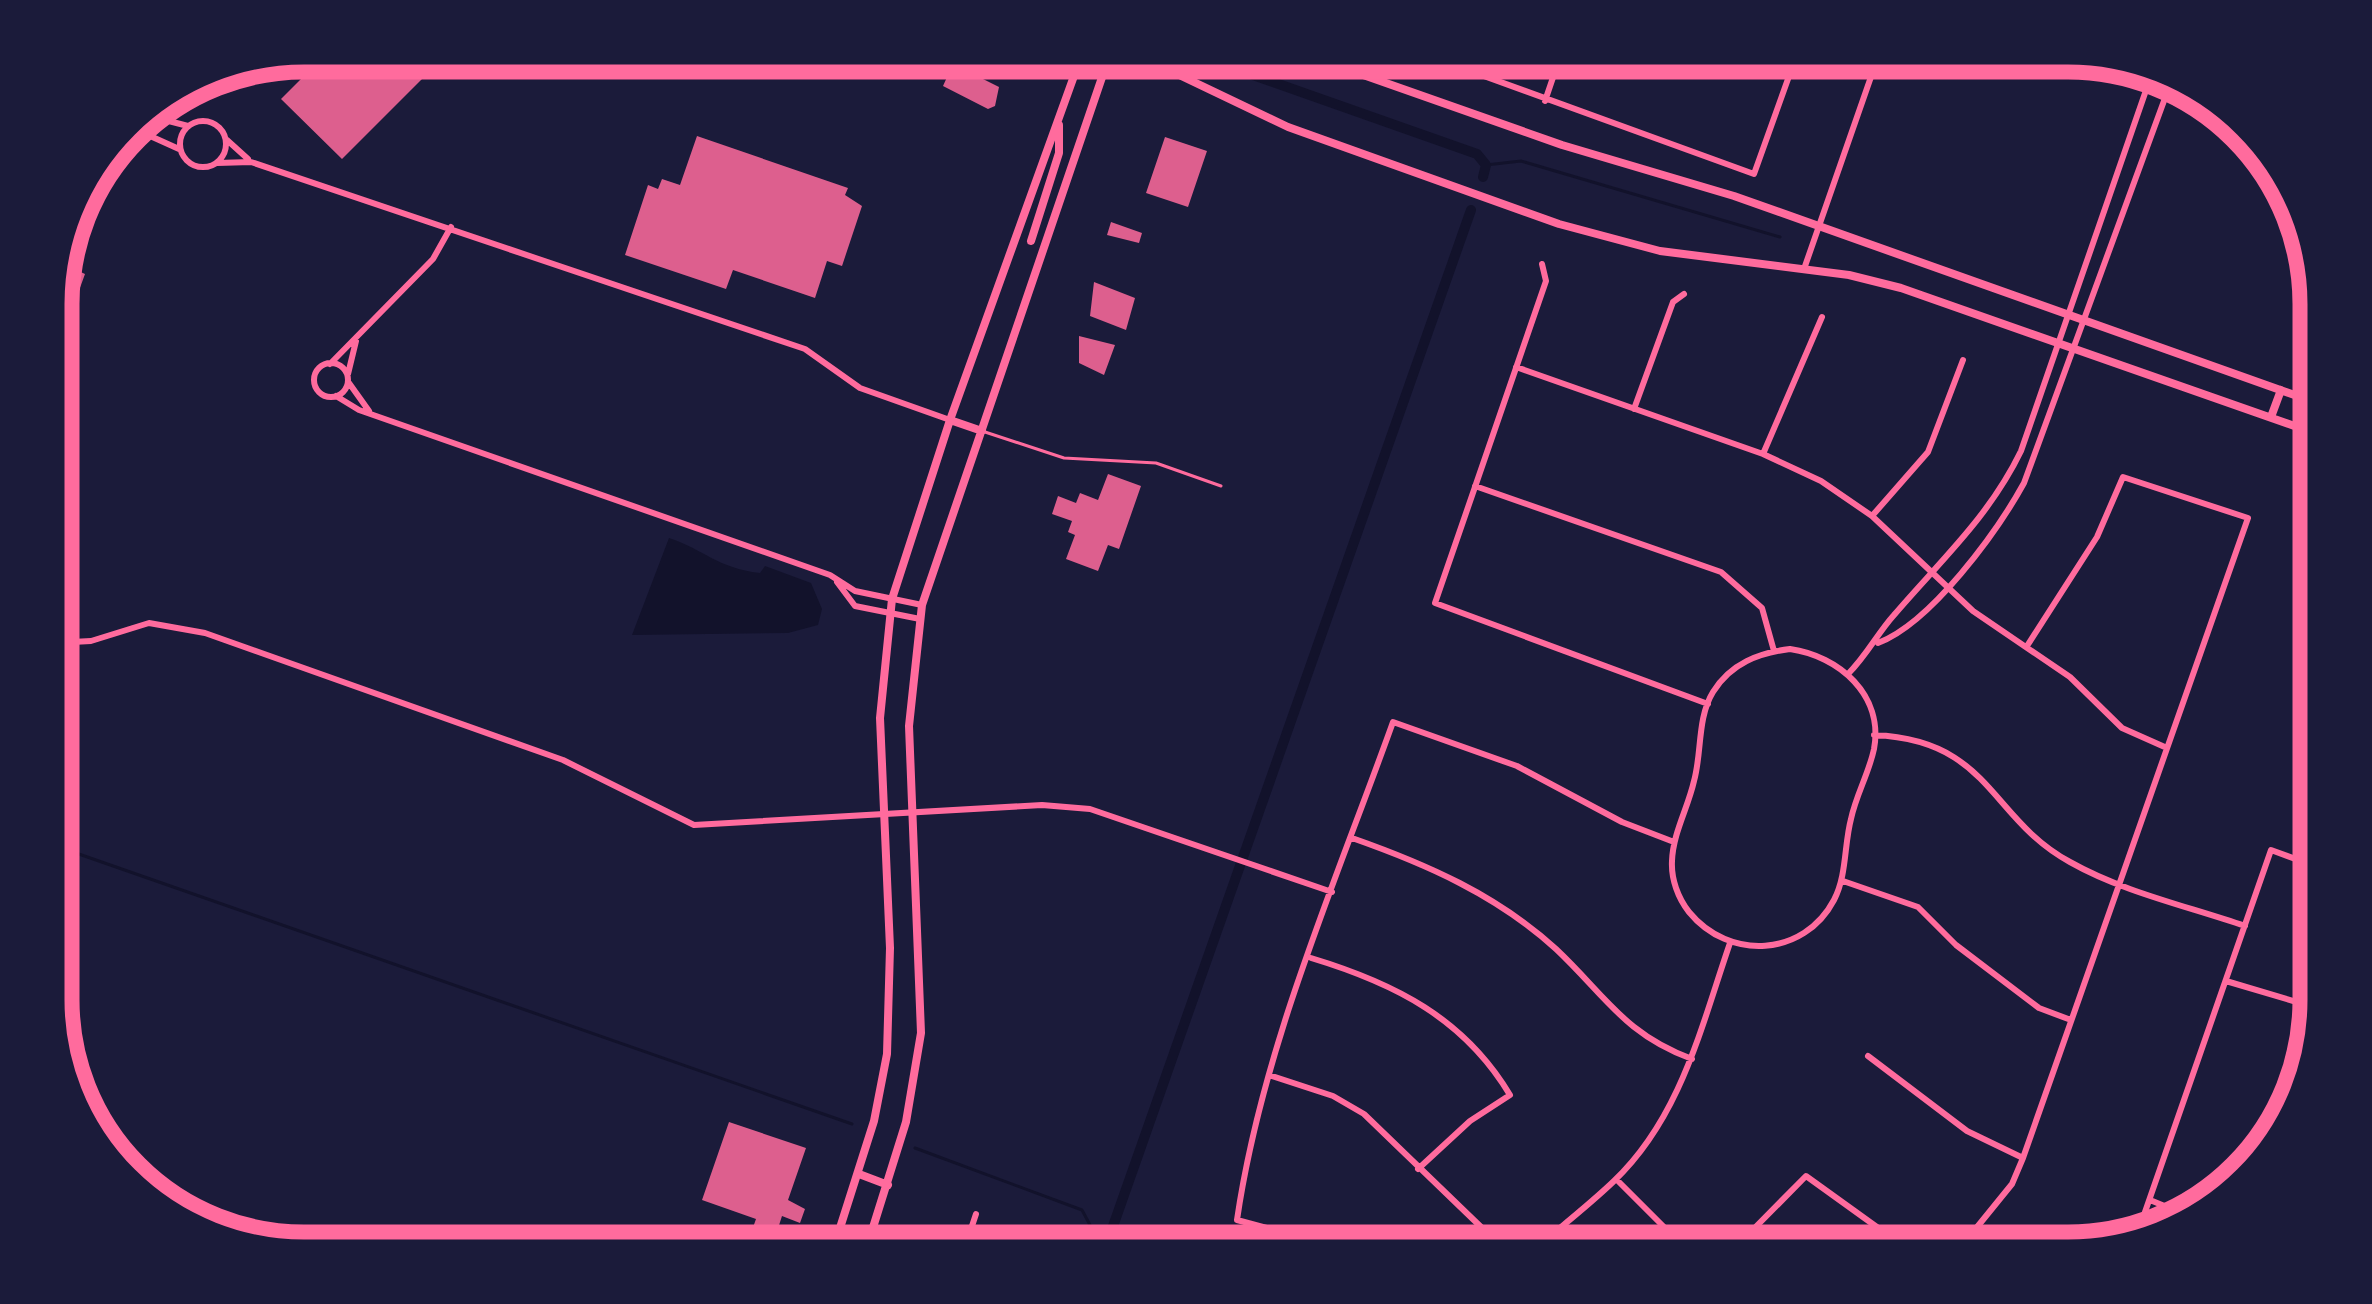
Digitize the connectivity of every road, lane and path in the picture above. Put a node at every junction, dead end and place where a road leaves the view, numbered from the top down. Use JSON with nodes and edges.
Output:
{"nodes":[{"id":1,"x":1075,"y":72,"type":"edge"},
{"id":2,"x":1104,"y":72,"type":"edge"},
{"id":3,"x":1173,"y":72,"type":"edge"},
{"id":4,"x":1353,"y":72,"type":"edge"},
{"id":5,"x":1372,"y":72,"type":"edge"},
{"id":6,"x":1470,"y":72,"type":"edge"},
{"id":7,"x":1555,"y":72,"type":"edge"},
{"id":8,"x":1790,"y":72,"type":"edge"},
{"id":9,"x":1873,"y":72,"type":"edge"},
{"id":10,"x":1370,"y":78,"type":"junction"},
{"id":11,"x":2148,"y":86,"type":"edge"},
{"id":12,"x":2166,"y":94,"type":"edge"},
{"id":13,"x":1545,"y":101,"type":"junction"},
{"id":14,"x":1058,"y":118,"type":"junction"},
{"id":15,"x":164,"y":120,"type":"edge"},
{"id":16,"x":188,"y":126,"type":"junction"},
{"id":17,"x":146,"y":135,"type":"edge"},
{"id":18,"x":226,"y":139,"type":"junction"},
{"id":19,"x":180,"y":150,"type":"junction"},
{"id":20,"x":250,"y":162,"type":"junction"},
{"id":21,"x":217,"y":163,"type":"junction"},
{"id":22,"x":2118,"y":171,"type":"junction"},
{"id":23,"x":2136,"y":177,"type":"junction"},
{"id":24,"x":451,"y":227,"type":"junction"},
{"id":25,"x":1819,"y":227,"type":"junction"},
{"id":26,"x":1016,"y":235,"type":"junction"},
{"id":27,"x":1031,"y":241,"type":"junction"},
{"id":28,"x":1045,"y":247,"type":"junction"},
{"id":29,"x":1543,"y":264,"type":"dead end"},
{"id":30,"x":1804,"y":271,"type":"junction"},
{"id":31,"x":1684,"y":294,"type":"dead end"},
{"id":32,"x":2068,"y":314,"type":"junction"},
{"id":33,"x":1822,"y":317,"type":"dead end"},
{"id":34,"x":2084,"y":320,"type":"junction"},
{"id":35,"x":357,"y":338,"type":"junction"},
{"id":36,"x":2059,"y":341,"type":"junction"},
{"id":37,"x":2075,"y":347,"type":"junction"},
{"id":38,"x":1963,"y":360,"type":"dead end"},
{"id":39,"x":330,"y":364,"type":"junction"},
{"id":40,"x":1516,"y":367,"type":"junction"},
{"id":41,"x":348,"y":378,"type":"junction"},
{"id":42,"x":2281,"y":390,"type":"junction"},
{"id":43,"x":336,"y":397,"type":"junction"},
{"id":44,"x":2300,"y":397,"type":"edge"},
{"id":45,"x":1634,"y":409,"type":"junction"},
{"id":46,"x":372,"y":413,"type":"junction"},
{"id":47,"x":2271,"y":417,"type":"junction"},
{"id":48,"x":950,"y":420,"type":"junction"},
{"id":49,"x":2300,"y":428,"type":"edge"},
{"id":50,"x":982,"y":431,"type":"junction"},
{"id":51,"x":1762,"y":454,"type":"junction"},
{"id":52,"x":1475,"y":485,"type":"junction"},
{"id":53,"x":1221,"y":486,"type":"dead end"},
{"id":54,"x":1872,"y":515,"type":"junction"},
{"id":55,"x":1933,"y":572,"type":"junction"},
{"id":56,"x":830,"y":575,"type":"junction"},
{"id":57,"x":1946,"y":585,"type":"junction"},
{"id":58,"x":892,"y":598,"type":"junction"},
{"id":59,"x":922,"y":604,"type":"junction"},
{"id":60,"x":890,"y":613,"type":"junction"},
{"id":61,"x":920,"y":619,"type":"junction"},
{"id":62,"x":72,"y":642,"type":"edge"},
{"id":63,"x":1878,"y":644,"type":"junction"},
{"id":64,"x":2027,"y":646,"type":"junction"},
{"id":65,"x":1774,"y":651,"type":"junction"},
{"id":66,"x":1848,"y":674,"type":"junction"},
{"id":67,"x":1708,"y":704,"type":"junction"},
{"id":68,"x":1874,"y":735,"type":"junction"},
{"id":69,"x":2167,"y":748,"type":"junction"},
{"id":70,"x":884,"y":812,"type":"junction"},
{"id":71,"x":913,"y":812,"type":"junction"},
{"id":72,"x":1352,"y":838,"type":"junction"},
{"id":73,"x":1674,"y":842,"type":"junction"},
{"id":74,"x":2300,"y":861,"type":"edge"},
{"id":75,"x":1841,"y":881,"type":"junction"},
{"id":76,"x":2120,"y":883,"type":"junction"},
{"id":77,"x":1332,"y":892,"type":"junction"},
{"id":78,"x":2245,"y":926,"type":"junction"},
{"id":79,"x":1730,"y":943,"type":"junction"},
{"id":80,"x":1310,"y":957,"type":"junction"},
{"id":81,"x":2226,"y":981,"type":"junction"},
{"id":82,"x":2300,"y":1003,"type":"edge"},
{"id":83,"x":2071,"y":1020,"type":"junction"},
{"id":84,"x":1868,"y":1056,"type":"dead end"},
{"id":85,"x":1692,"y":1059,"type":"junction"},
{"id":86,"x":1269,"y":1076,"type":"junction"},
{"id":87,"x":2023,"y":1158,"type":"junction"},
{"id":88,"x":1418,"y":1169,"type":"junction"},
{"id":89,"x":859,"y":1174,"type":"junction"},
{"id":90,"x":1616,"y":1179,"type":"junction"},
{"id":91,"x":888,"y":1184,"type":"junction"},
{"id":92,"x":2150,"y":1200,"type":"junction"},
{"id":93,"x":2171,"y":1208,"type":"edge"},
{"id":94,"x":976,"y":1214,"type":"dead end"},
{"id":95,"x":2142,"y":1220,"type":"edge"},
{"id":96,"x":1274,"y":1229,"type":"junction"},
{"id":97,"x":839,"y":1232,"type":"edge"},
{"id":98,"x":873,"y":1232,"type":"edge"},
{"id":99,"x":970,"y":1232,"type":"edge"},
{"id":100,"x":1273,"y":1232,"type":"edge"},
{"id":101,"x":1280,"y":1232,"type":"edge"},
{"id":102,"x":1486,"y":1232,"type":"edge"},
{"id":103,"x":1554,"y":1232,"type":"edge"},
{"id":104,"x":1670,"y":1232,"type":"edge"},
{"id":105,"x":1750,"y":1232,"type":"edge"},
{"id":106,"x":1885,"y":1232,"type":"edge"},
{"id":107,"x":1972,"y":1232,"type":"edge"}],
"edges":[{"from":1,"to":14,"type":"main road"},
{"from":2,"to":28,"type":"main road"},
{"from":3,"to":30,"type":"main road"},
{"from":4,"to":10,"type":"main road"},
{"from":5,"to":10,"type":"street"},
{"from":6,"to":13,"type":"street"},
{"from":7,"to":13,"type":"street"},
{"from":8,"to":13,"type":"street"},
{"from":9,"to":25,"type":"street"},
{"from":10,"to":25,"type":"main road"},
{"from":11,"to":22,"type":"street"},
{"from":12,"to":23,"type":"street"},
{"from":14,"to":26,"type":"main road"},
{"from":14,"to":27,"type":"main road"},
{"from":15,"to":16,"type":"street"},
{"from":16,"to":18,"type":"street"},
{"from":16,"to":19,"type":"street"},
{"from":17,"to":19,"type":"street"},
{"from":18,"to":20,"type":"street"},
{"from":18,"to":21,"type":"street"},
{"from":19,"to":21,"type":"street"},
{"from":20,"to":21,"type":"street"},
{"from":20,"to":24,"type":"street"},
{"from":22,"to":23,"type":"street"},
{"from":22,"to":32,"type":"street"},
{"from":23,"to":34,"type":"street"},
{"from":24,"to":35,"type":"street"},
{"from":24,"to":48,"type":"street"},
{"from":25,"to":30,"type":"street"},
{"from":25,"to":32,"type":"main road"},
{"from":26,"to":27,"type":"main road"},
{"from":26,"to":48,"type":"main road"},
{"from":27,"to":28,"type":"main road"},
{"from":28,"to":50,"type":"main road"},
{"from":29,"to":40,"type":"street"},
{"from":30,"to":36,"type":"main road"},
{"from":31,"to":45,"type":"street"},
{"from":32,"to":34,"type":"main road"},
{"from":32,"to":36,"type":"street"},
{"from":33,"to":51,"type":"street"},
{"from":34,"to":37,"type":"street"},
{"from":34,"to":42,"type":"main road"},
{"from":35,"to":39,"type":"street"},
{"from":35,"to":41,"type":"street"},
{"from":36,"to":37,"type":"main road"},
{"from":36,"to":55,"type":"street"},
{"from":37,"to":47,"type":"main road"},
{"from":37,"to":57,"type":"street"},
{"from":38,"to":54,"type":"street"},
{"from":39,"to":41,"type":"street"},
{"from":39,"to":43,"type":"street"},
{"from":40,"to":45,"type":"street"},
{"from":40,"to":52,"type":"street"},
{"from":41,"to":43,"type":"street"},
{"from":41,"to":46,"type":"street"},
{"from":42,"to":44,"type":"main road"},
{"from":42,"to":47,"type":"main road"},
{"from":43,"to":46,"type":"street"},
{"from":45,"to":51,"type":"street"},
{"from":46,"to":56,"type":"street"},
{"from":47,"to":49,"type":"main road"},
{"from":48,"to":50,"type":"main road"},
{"from":48,"to":58,"type":"main road"},
{"from":50,"to":53,"type":"lane"},
{"from":50,"to":59,"type":"main road"},
{"from":51,"to":54,"type":"street"},
{"from":52,"to":65,"type":"street"},
{"from":52,"to":67,"type":"street"},
{"from":54,"to":55,"type":"street"},
{"from":55,"to":57,"type":"street"},
{"from":55,"to":63,"type":"street"},
{"from":56,"to":58,"type":"street"},
{"from":56,"to":60,"type":"street"},
{"from":57,"to":63,"type":"street"},
{"from":57,"to":64,"type":"street"},
{"from":58,"to":59,"type":"street"},
{"from":58,"to":60,"type":"main road"},
{"from":59,"to":61,"type":"main road"},
{"from":60,"to":61,"type":"street"},
{"from":60,"to":70,"type":"main road"},
{"from":61,"to":71,"type":"main road"},
{"from":62,"to":70,"type":"street"},
{"from":63,"to":66,"type":"street"},
{"from":64,"to":69,"type":"street"},
{"from":64,"to":69,"type":"street"},
{"from":65,"to":66,"type":"street"},
{"from":65,"to":67,"type":"street"},
{"from":66,"to":68,"type":"street"},
{"from":67,"to":73,"type":"street"},
{"from":68,"to":75,"type":"street"},
{"from":68,"to":76,"type":"street"},
{"from":69,"to":76,"type":"street"},
{"from":70,"to":71,"type":"street"},
{"from":70,"to":89,"type":"main road"},
{"from":71,"to":77,"type":"street"},
{"from":71,"to":91,"type":"main road"},
{"from":72,"to":73,"type":"street"},
{"from":72,"to":77,"type":"street"},
{"from":72,"to":85,"type":"street"},
{"from":73,"to":79,"type":"street"},
{"from":74,"to":78,"type":"street"},
{"from":75,"to":79,"type":"street"},
{"from":75,"to":83,"type":"street"},
{"from":76,"to":78,"type":"street"},
{"from":76,"to":83,"type":"street"},
{"from":77,"to":80,"type":"street"},
{"from":78,"to":81,"type":"street"},
{"from":79,"to":85,"type":"street"},
{"from":80,"to":86,"type":"street"},
{"from":80,"to":88,"type":"street"},
{"from":81,"to":82,"type":"street"},
{"from":81,"to":92,"type":"street"},
{"from":83,"to":87,"type":"street"},
{"from":84,"to":87,"type":"street"},
{"from":85,"to":90,"type":"street"},
{"from":86,"to":88,"type":"street"},
{"from":86,"to":96,"type":"street"},
{"from":87,"to":107,"type":"street"},
{"from":88,"to":102,"type":"street"},
{"from":89,"to":91,"type":"main road"},
{"from":89,"to":97,"type":"main road"},
{"from":90,"to":103,"type":"street"},
{"from":90,"to":104,"type":"street"},
{"from":91,"to":98,"type":"main road"},
{"from":92,"to":93,"type":"street"},
{"from":92,"to":95,"type":"street"},
{"from":94,"to":99,"type":"street"},
{"from":96,"to":100,"type":"street"},
{"from":96,"to":101,"type":"street"},
{"from":105,"to":106,"type":"street"}]}
